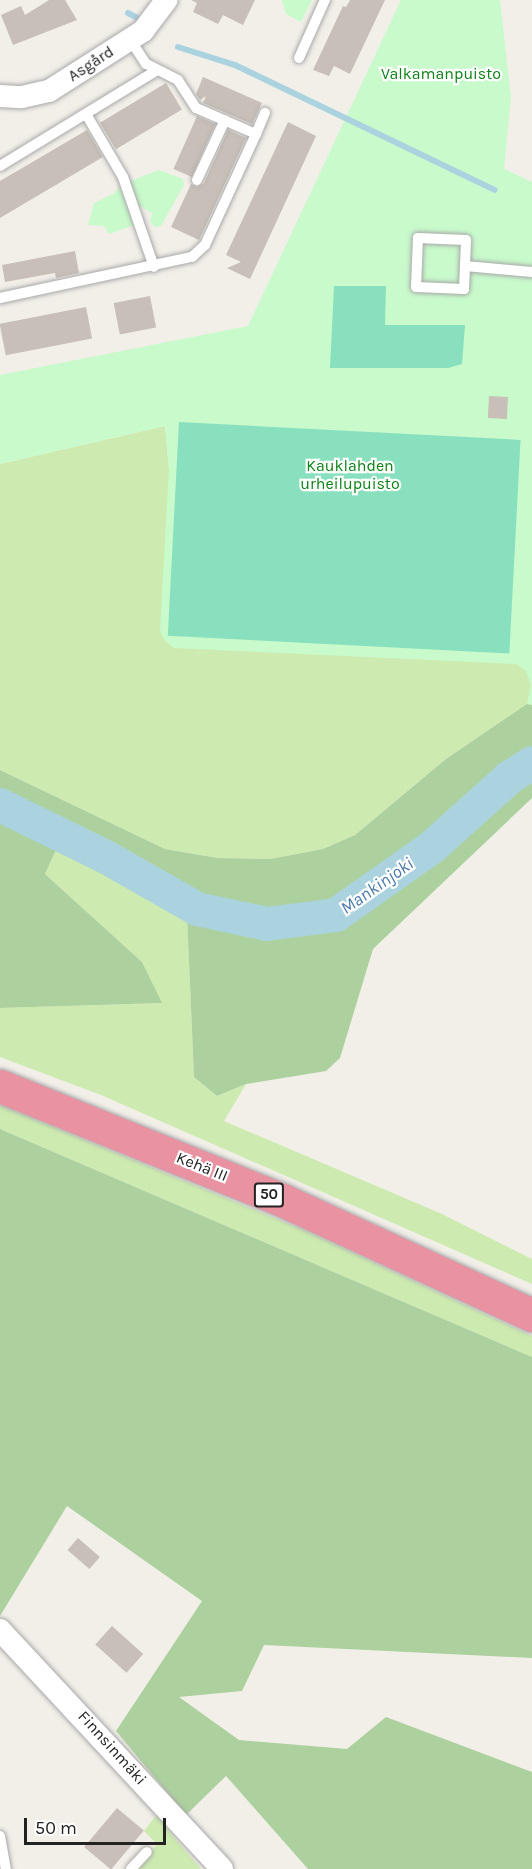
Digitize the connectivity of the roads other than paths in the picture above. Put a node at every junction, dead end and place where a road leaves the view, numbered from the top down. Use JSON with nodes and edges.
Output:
{"nodes":[{"id":1,"x":166,"y":0,"type":"edge"},
{"id":2,"x":325,"y":0,"type":"edge"},
{"id":3,"x":130,"y":39,"type":"junction"},
{"id":4,"x":299,"y":58,"type":"dead end"},
{"id":5,"x":157,"y":70,"type":"junction"},
{"id":6,"x":0,"y":96,"type":"edge"},
{"id":7,"x":265,"y":113,"type":"dead end"},
{"id":8,"x":86,"y":114,"type":"junction"},
{"id":9,"x":225,"y":120,"type":"junction"},
{"id":10,"x":256,"y":134,"type":"junction"},
{"id":11,"x":0,"y":166,"type":"edge"},
{"id":12,"x":197,"y":180,"type":"dead end"},
{"id":13,"x":465,"y":266,"type":"junction"},
{"id":14,"x":154,"y":267,"type":"junction"},
{"id":15,"x":532,"y":272,"type":"edge"},
{"id":16,"x":0,"y":298,"type":"edge"},
{"id":17,"x":0,"y":1086,"type":"edge"},
{"id":18,"x":500,"y":1298,"type":"junction"},
{"id":19,"x":532,"y":1309,"type":"edge"},
{"id":20,"x":532,"y":1315,"type":"edge"},
{"id":21,"x":0,"y":1630,"type":"edge"},
{"id":22,"x":0,"y":1836,"type":"edge"},
{"id":23,"x":147,"y":1852,"type":"dead end"},
{"id":24,"x":6,"y":1869,"type":"edge"},
{"id":25,"x":131,"y":1869,"type":"edge"},
{"id":26,"x":221,"y":1869,"type":"edge"}],
"edges":[{"from":1,"to":3,"type":"street","name":"Asgård"},
{"from":2,"to":4,"type":"lane"},
{"from":3,"to":5,"type":"lane"},
{"from":3,"to":6,"type":"street","name":"Asgård"},
{"from":5,"to":8,"type":"lane"},
{"from":5,"to":9,"type":"lane"},
{"from":7,"to":10,"type":"lane"},
{"from":8,"to":11,"type":"lane"},
{"from":8,"to":14,"type":"lane"},
{"from":9,"to":10,"type":"lane"},
{"from":9,"to":12,"type":"lane"},
{"from":10,"to":14,"type":"lane"},
{"from":13,"to":13,"type":"lane"},
{"from":13,"to":15,"type":"lane"},
{"from":14,"to":16,"type":"lane"},
{"from":17,"to":18,"type":"highway","name":"Kehä III","number":"50"},
{"from":18,"to":19,"type":"highway"},
{"from":18,"to":20,"type":"highway","name":"Kehä III","number":"50"},
{"from":21,"to":26,"type":"street","name":"Finnsinmäki"},
{"from":22,"to":24,"type":"lane"},
{"from":23,"to":25,"type":"lane"}]}
